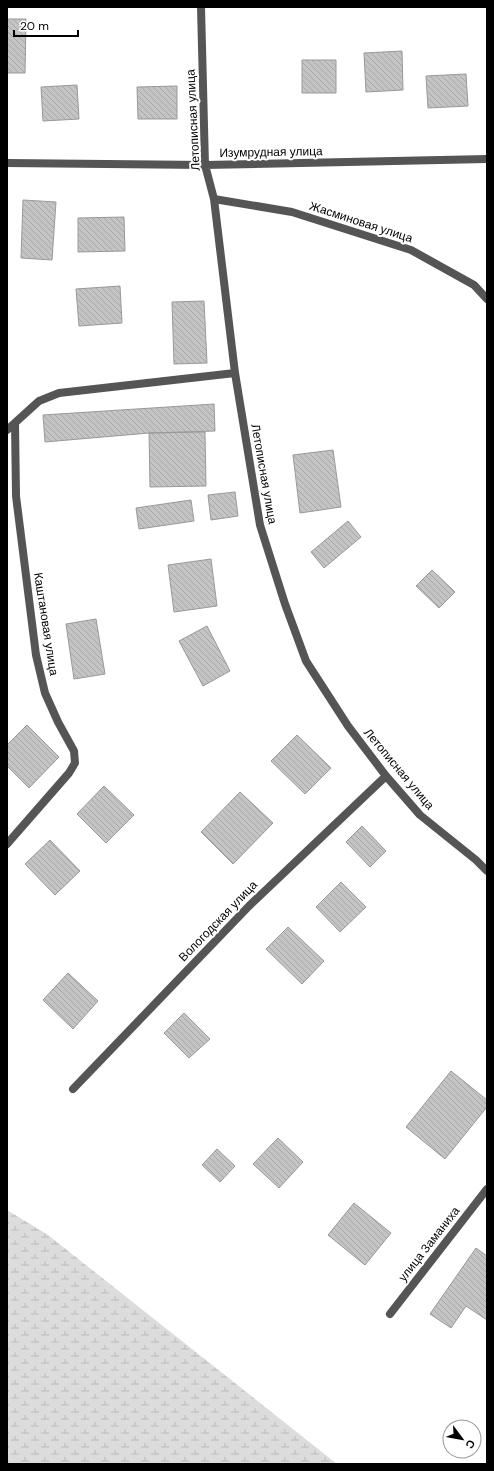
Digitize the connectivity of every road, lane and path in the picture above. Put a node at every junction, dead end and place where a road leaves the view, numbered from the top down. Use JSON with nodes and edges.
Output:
{"nodes":[{"id":1,"x":201,"y":7,"type":"edge"},
{"id":2,"x":487,"y":159,"type":"edge"},
{"id":3,"x":7,"y":163,"type":"edge"},
{"id":4,"x":205,"y":165,"type":"junction"},
{"id":5,"x":214,"y":199,"type":"junction"},
{"id":6,"x":487,"y":299,"type":"edge"},
{"id":7,"x":235,"y":373,"type":"junction"},
{"id":8,"x":15,"y":423,"type":"junction"},
{"id":9,"x":7,"y":430,"type":"edge"},
{"id":10,"x":386,"y":776,"type":"junction"},
{"id":11,"x":7,"y":844,"type":"edge"},
{"id":12,"x":487,"y":871,"type":"edge"},
{"id":13,"x":73,"y":1089,"type":"dead end"},
{"id":14,"x":487,"y":1189,"type":"edge"},
{"id":15,"x":390,"y":1314,"type":"dead end"}],
"edges":[{"from":1,"to":4,"type":"street","name":"Летописная улица"},
{"from":2,"to":4,"type":"street","name":"Изумрудная улица"},
{"from":3,"to":4,"type":"street","name":"Изумрудная улица"},
{"from":4,"to":5,"type":"street","name":"Летописная улица"},
{"from":5,"to":6,"type":"street","name":"Жасминовая улица"},
{"from":5,"to":7,"type":"street","name":"Летописная улица"},
{"from":7,"to":8,"type":"street"},
{"from":7,"to":10,"type":"street","name":"Летописная улица"},
{"from":8,"to":9,"type":"street"},
{"from":8,"to":11,"type":"street","name":"Каштановая улица"},
{"from":10,"to":12,"type":"street","name":"Летописная улица"},
{"from":10,"to":13,"type":"street","name":"Вологодская улица"},
{"from":14,"to":15,"type":"street","name":"улица Заманиха"}]}
